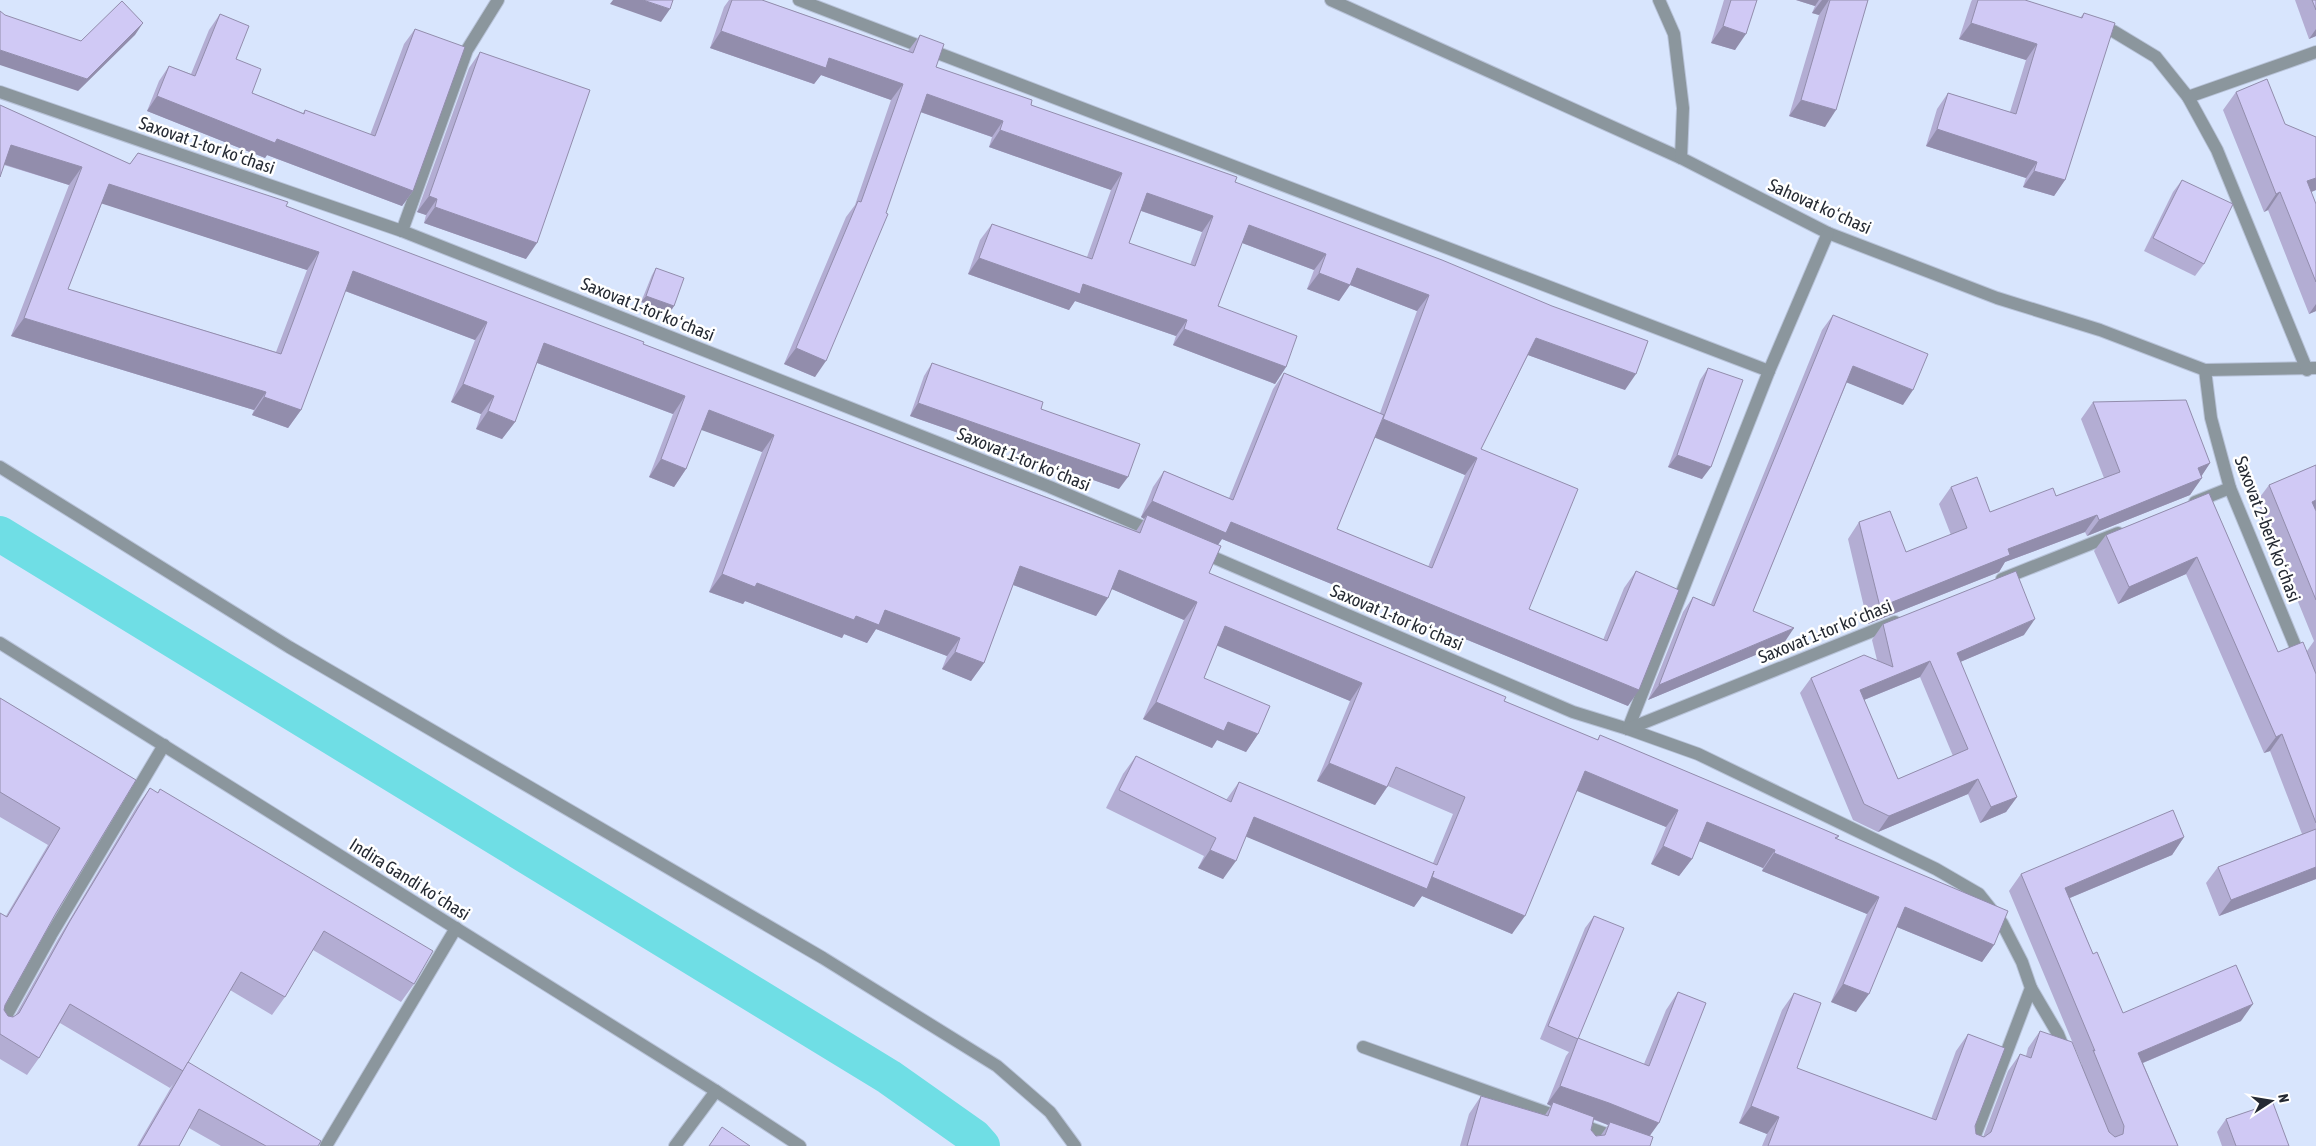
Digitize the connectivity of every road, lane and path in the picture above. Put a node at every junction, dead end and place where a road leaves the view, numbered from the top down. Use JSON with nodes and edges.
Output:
{"nodes":[{"id":1,"x":498,"y":0,"type":"edge"},
{"id":2,"x":799,"y":0,"type":"edge"},
{"id":3,"x":1331,"y":0,"type":"edge"},
{"id":4,"x":1659,"y":0,"type":"edge"},
{"id":5,"x":2085,"y":22,"type":"edge"},
{"id":6,"x":2316,"y":52,"type":"edge"},
{"id":7,"x":0,"y":92,"type":"edge"},
{"id":8,"x":2188,"y":97,"type":"junction"},
{"id":9,"x":1681,"y":158,"type":"junction"},
{"id":10,"x":402,"y":231,"type":"junction"},
{"id":11,"x":1828,"y":233,"type":"junction"},
{"id":12,"x":2311,"y":369,"type":"edge"},
{"id":13,"x":2205,"y":370,"type":"junction"},
{"id":14,"x":1769,"y":371,"type":"junction"},
{"id":15,"x":0,"y":467,"type":"edge"},
{"id":16,"x":2230,"y":488,"type":"junction"},
{"id":17,"x":2184,"y":507,"type":"edge"},
{"id":18,"x":2128,"y":529,"type":"edge"},
{"id":19,"x":1169,"y":538,"type":"edge"},
{"id":20,"x":1188,"y":546,"type":"edge"},
{"id":21,"x":1989,"y":584,"type":"edge"},
{"id":22,"x":1906,"y":618,"type":"edge"},
{"id":23,"x":0,"y":643,"type":"edge"},
{"id":24,"x":2305,"y":670,"type":"edge"},
{"id":25,"x":1628,"y":729,"type":"junction"},
{"id":26,"x":164,"y":746,"type":"junction"},
{"id":27,"x":456,"y":928,"type":"junction"},
{"id":28,"x":2031,"y":988,"type":"junction"},
{"id":29,"x":0,"y":1027,"type":"edge"},
{"id":30,"x":1363,"y":1047,"type":"dead end"},
{"id":31,"x":2073,"y":1070,"type":"edge"},
{"id":32,"x":716,"y":1091,"type":"junction"},
{"id":33,"x":326,"y":1146,"type":"edge"},
{"id":34,"x":675,"y":1146,"type":"edge"},
{"id":35,"x":800,"y":1146,"type":"edge"},
{"id":36,"x":1076,"y":1146,"type":"edge"},
{"id":37,"x":1640,"y":1146,"type":"edge"},
{"id":38,"x":1971,"y":1146,"type":"edge"}],
"edges":[{"from":1,"to":10,"type":"street"},
{"from":2,"to":14,"type":"street"},
{"from":3,"to":9,"type":"street","name":"Sahovat koʻchasi"},
{"from":4,"to":9,"type":"street"},
{"from":5,"to":8,"type":"street"},
{"from":6,"to":8,"type":"street"},
{"from":7,"to":10,"type":"street","name":"Saxovat 1-tor koʻchasi"},
{"from":8,"to":12,"type":"street"},
{"from":9,"to":11,"type":"street","name":"Sahovat koʻchasi"},
{"from":10,"to":19,"type":"street","name":"Saxovat 1-tor koʻchasi"},
{"from":11,"to":13,"type":"street","name":"Sahovat koʻchasi"},
{"from":11,"to":14,"type":"street"},
{"from":12,"to":13,"type":"street","name":"Sahovat koʻchasi"},
{"from":13,"to":16,"type":"street","name":"Saxovat 2-berk koʻchasi"},
{"from":14,"to":25,"type":"street"},
{"from":15,"to":36,"type":"street"},
{"from":16,"to":17,"type":"street"},
{"from":16,"to":24,"type":"street","name":"Saxovat 2-berk koʻchasi"},
{"from":18,"to":21,"type":"street"},
{"from":20,"to":25,"type":"street","name":"Saxovat 1-tor koʻchasi"},
{"from":22,"to":25,"type":"street","name":"Saxovat 1-tor koʻchasi"},
{"from":23,"to":26,"type":"street","name":"Indira Gandi koʻchasi"},
{"from":25,"to":28,"type":"street"},
{"from":26,"to":27,"type":"street","name":"Indira Gandi koʻchasi"},
{"from":26,"to":29,"type":"street"},
{"from":27,"to":32,"type":"street","name":"Indira Gandi koʻchasi"},
{"from":27,"to":33,"type":"street"},
{"from":28,"to":31,"type":"street"},
{"from":28,"to":38,"type":"street"},
{"from":30,"to":37,"type":"street"},
{"from":32,"to":34,"type":"street"},
{"from":32,"to":35,"type":"street","name":"Indira Gandi koʻchasi"}]}
